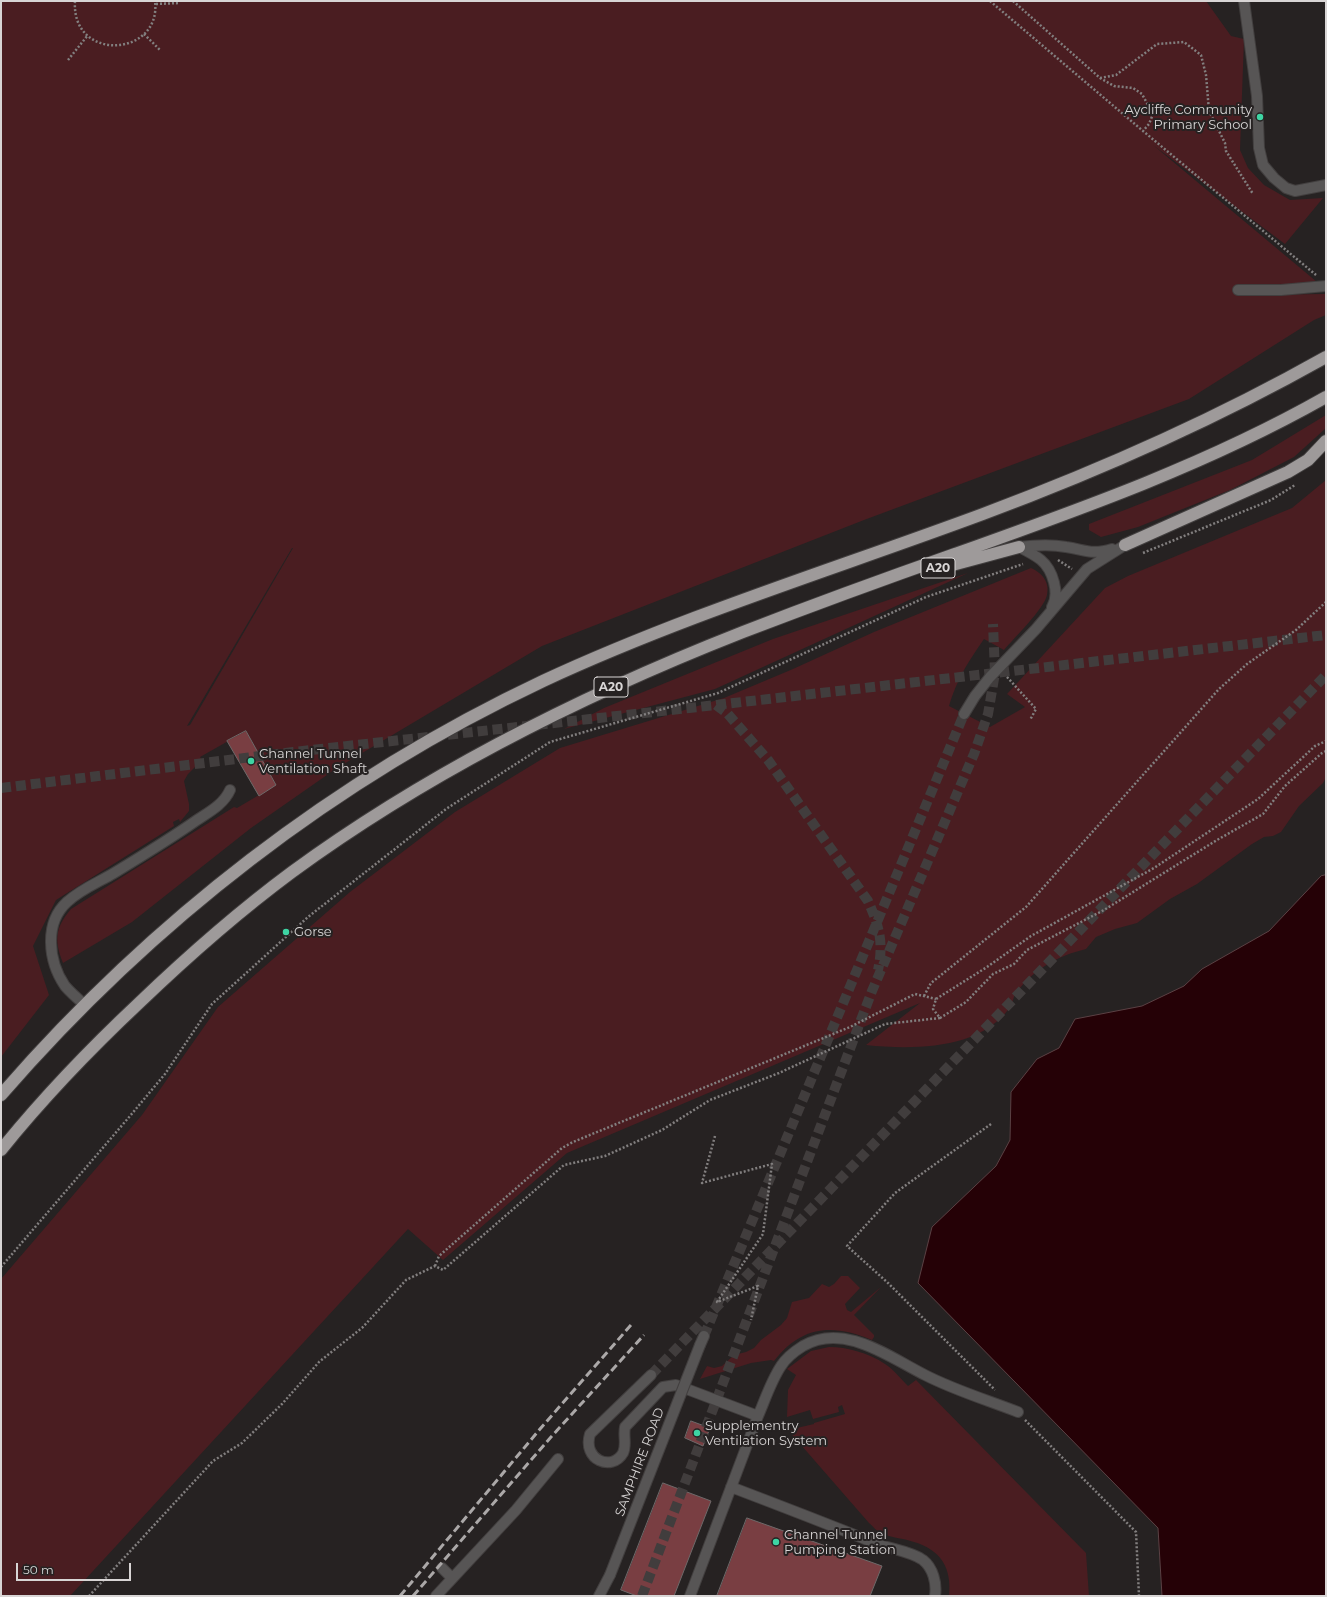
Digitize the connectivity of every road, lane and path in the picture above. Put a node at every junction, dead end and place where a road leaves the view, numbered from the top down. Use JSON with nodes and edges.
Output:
{"nodes":[{"id":1,"x":75,"y":1,"type":"edge"},
{"id":2,"x":990,"y":1,"type":"edge"},
{"id":3,"x":1013,"y":1,"type":"edge"},
{"id":4,"x":155,"y":2,"type":"edge"},
{"id":5,"x":1242,"y":2,"type":"edge"},
{"id":6,"x":179,"y":3,"type":"dead end"},
{"id":7,"x":144,"y":34,"type":"junction"},
{"id":8,"x":88,"y":35,"type":"junction"},
{"id":9,"x":160,"y":50,"type":"dead end"},
{"id":10,"x":68,"y":60,"type":"dead end"},
{"id":11,"x":1100,"y":78,"type":"junction"},
{"id":12,"x":1143,"y":132,"type":"junction"},
{"id":13,"x":1326,"y":185,"type":"edge"},
{"id":14,"x":1253,"y":194,"type":"dead end"},
{"id":15,"x":1323,"y":282,"type":"edge"},
{"id":16,"x":1238,"y":290,"type":"dead end"},
{"id":17,"x":1326,"y":357,"type":"edge"},
{"id":18,"x":1326,"y":397,"type":"edge"},
{"id":19,"x":1326,"y":441,"type":"edge"},
{"id":20,"x":1300,"y":481,"type":"dead end"},
{"id":21,"x":1125,"y":545,"type":"junction"},
{"id":22,"x":1020,"y":547,"type":"junction"},
{"id":23,"x":1141,"y":554,"type":"dead end"},
{"id":24,"x":1058,"y":560,"type":"dead end"},
{"id":25,"x":1023,"y":564,"type":"dead end"},
{"id":26,"x":1073,"y":569,"type":"dead end"},
{"id":27,"x":857,"y":590,"type":"junction"},
{"id":28,"x":1326,"y":602,"type":"edge"},
{"id":29,"x":1045,"y":617,"type":"junction"},
{"id":30,"x":1004,"y":674,"type":"dead end"},
{"id":31,"x":964,"y":714,"type":"tunnel mouth"},
{"id":32,"x":1030,"y":720,"type":"dead end"},
{"id":33,"x":1326,"y":741,"type":"edge"},
{"id":34,"x":1326,"y":751,"type":"edge"},
{"id":35,"x":230,"y":790,"type":"dead end"},
{"id":36,"x":924,"y":996,"type":"junction"},
{"id":37,"x":936,"y":999,"type":"junction"},
{"id":38,"x":85,"y":1005,"type":"junction"},
{"id":39,"x":940,"y":1018,"type":"junction"},
{"id":40,"x":1,"y":1095,"type":"edge"},
{"id":41,"x":991,"y":1124,"type":"dead end"},
{"id":42,"x":715,"y":1136,"type":"dead end"},
{"id":43,"x":1,"y":1150,"type":"edge"},
{"id":44,"x":853,"y":1251,"type":"dead end"},
{"id":45,"x":434,"y":1266,"type":"junction"},
{"id":46,"x":1,"y":1267,"type":"edge"},
{"id":47,"x":751,"y":1320,"type":"dead end"},
{"id":48,"x":702,"y":1340,"type":"tunnel mouth"},
{"id":49,"x":651,"y":1375,"type":"tunnel mouth"},
{"id":50,"x":1018,"y":1412,"type":"dead end"},
{"id":51,"x":758,"y":1416,"type":"junction"},
{"id":52,"x":558,"y":1459,"type":"dead end"},
{"id":53,"x":731,"y":1487,"type":"junction"},
{"id":54,"x":442,"y":1568,"type":"dead end"},
{"id":55,"x":452,"y":1578,"type":"junction"},
{"id":56,"x":89,"y":1596,"type":"edge"},
{"id":57,"x":436,"y":1596,"type":"edge"},
{"id":58,"x":599,"y":1596,"type":"edge"},
{"id":59,"x":690,"y":1596,"type":"edge"},
{"id":60,"x":935,"y":1596,"type":"edge"}],
"edges":[{"from":1,"to":8,"type":"path"},
{"from":2,"to":12,"type":"path"},
{"from":3,"to":11,"type":"path"},
{"from":4,"to":6,"type":"path"},
{"from":4,"to":7,"type":"path"},
{"from":5,"to":13,"type":"lane"},
{"from":7,"to":8,"type":"path"},
{"from":7,"to":9,"type":"path"},
{"from":8,"to":10,"type":"path"},
{"from":11,"to":12,"type":"path"},
{"from":11,"to":14,"type":"path"},
{"from":12,"to":15,"type":"path"},
{"from":15,"to":16,"type":"lane"},
{"from":17,"to":38,"type":"highway","number":"A20"},
{"from":18,"to":27,"type":"highway","number":"A20"},
{"from":19,"to":21,"type":"highway"},
{"from":20,"to":23,"type":"path"},
{"from":21,"to":22,"type":"lane"},
{"from":21,"to":29,"type":"lane"},
{"from":22,"to":27,"type":"highway","number":"A20"},
{"from":22,"to":29,"type":"lane"},
{"from":24,"to":26,"type":"path"},
{"from":25,"to":46,"type":"path"},
{"from":27,"to":43,"type":"highway","number":"A20"},
{"from":28,"to":36,"type":"path"},
{"from":29,"to":31,"type":"lane"},
{"from":30,"to":32,"type":"path"},
{"from":33,"to":37,"type":"path"},
{"from":34,"to":39,"type":"path"},
{"from":35,"to":38,"type":"lane"},
{"from":36,"to":37,"type":"path"},
{"from":36,"to":45,"type":"path"},
{"from":37,"to":39,"type":"path"},
{"from":38,"to":40,"type":"highway","number":"A20"},
{"from":39,"to":45,"type":"path"},
{"from":41,"to":44,"type":"path"},
{"from":42,"to":47,"type":"path"},
{"from":45,"to":56,"type":"path"},
{"from":48,"to":58,"type":"lane","name":"SAMPHIRE ROAD","bridge":true},
{"from":49,"to":51,"type":"lane"},
{"from":50,"to":51,"type":"lane"},
{"from":51,"to":53,"type":"lane"},
{"from":52,"to":55,"type":"lane"},
{"from":53,"to":59,"type":"lane"},
{"from":53,"to":60,"type":"lane"},
{"from":54,"to":55,"type":"lane"},
{"from":55,"to":57,"type":"lane"}]}
